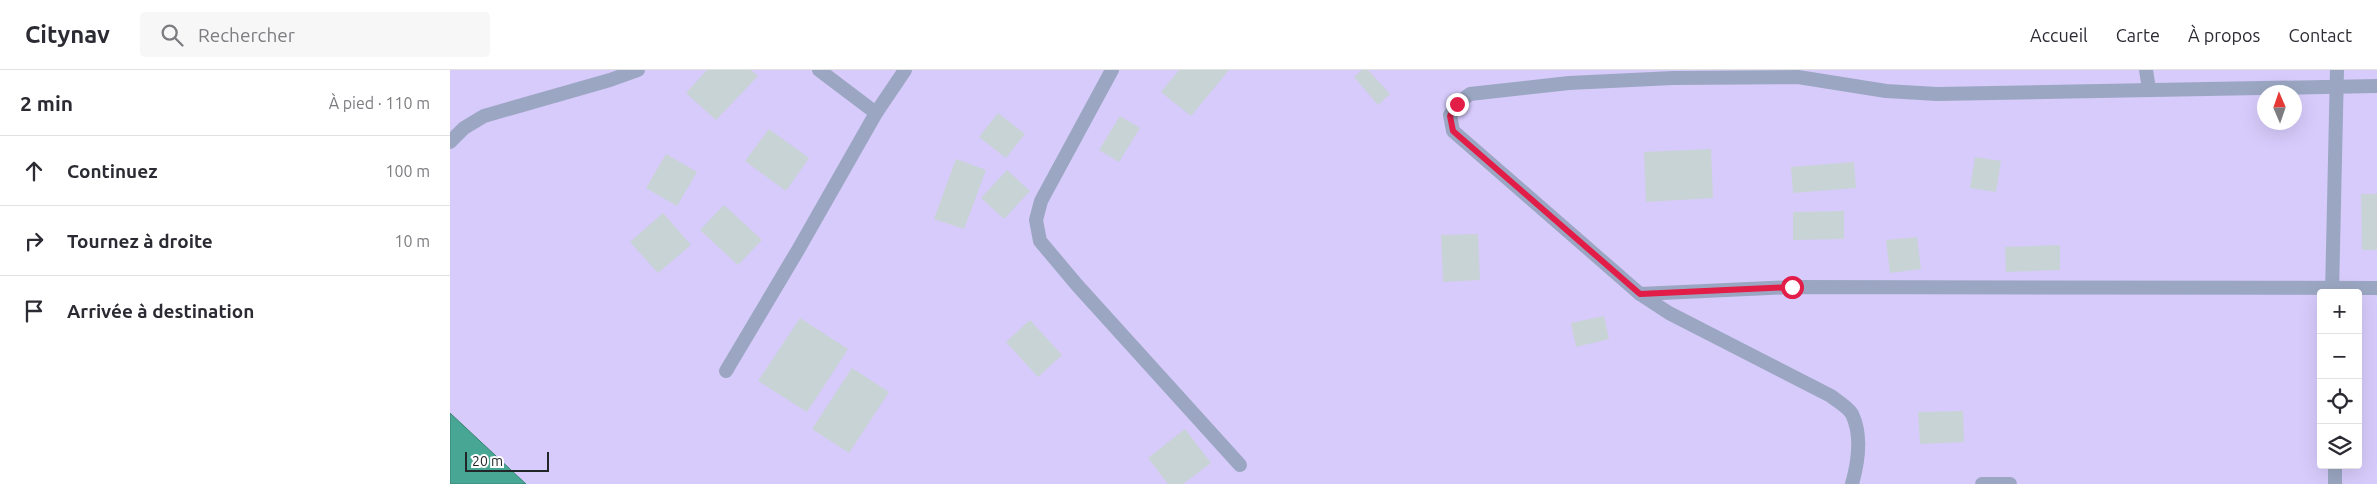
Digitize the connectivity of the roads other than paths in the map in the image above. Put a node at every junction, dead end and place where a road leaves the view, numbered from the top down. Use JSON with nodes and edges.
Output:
{"nodes":[{"id":1,"x":638,"y":70,"type":"edge"},
{"id":2,"x":819,"y":70,"type":"edge"},
{"id":3,"x":905,"y":70,"type":"edge"},
{"id":4,"x":1112,"y":70,"type":"edge"},
{"id":5,"x":2146,"y":70,"type":"edge"},
{"id":6,"x":2337,"y":70,"type":"edge"},
{"id":7,"x":2337,"y":85,"type":"junction"},
{"id":8,"x":2377,"y":86,"type":"edge"},
{"id":9,"x":2149,"y":89,"type":"junction"},
{"id":10,"x":876,"y":113,"type":"junction"},
{"id":11,"x":450,"y":142,"type":"edge"},
{"id":12,"x":2377,"y":288,"type":"edge"},
{"id":13,"x":2332,"y":289,"type":"edge"},
{"id":14,"x":2362,"y":289,"type":"edge"},
{"id":15,"x":2317,"y":291,"type":"edge"},
{"id":16,"x":1640,"y":294,"type":"junction"},
{"id":17,"x":726,"y":371,"type":"dead end"},
{"id":18,"x":1240,"y":465,"type":"dead end"},
{"id":19,"x":2335,"y":469,"type":"edge"},
{"id":20,"x":1852,"y":484,"type":"edge"},
{"id":21,"x":1982,"y":484,"type":"edge"},
{"id":22,"x":2010,"y":484,"type":"edge"},
{"id":23,"x":2335,"y":484,"type":"edge"}],
"edges":[{"from":1,"to":11,"type":"street"},
{"from":2,"to":10,"type":"street"},
{"from":3,"to":10,"type":"street"},
{"from":4,"to":18,"type":"street"},
{"from":5,"to":9,"type":"street"},
{"from":6,"to":7,"type":"street"},
{"from":7,"to":8,"type":"street"},
{"from":7,"to":9,"type":"street"},
{"from":7,"to":13,"type":"street"},
{"from":9,"to":16,"type":"street"},
{"from":10,"to":17,"type":"street"},
{"from":12,"to":14,"type":"street"},
{"from":15,"to":16,"type":"street"},
{"from":16,"to":20,"type":"street"},
{"from":19,"to":23,"type":"street"},
{"from":21,"to":22,"type":"street"}]}
